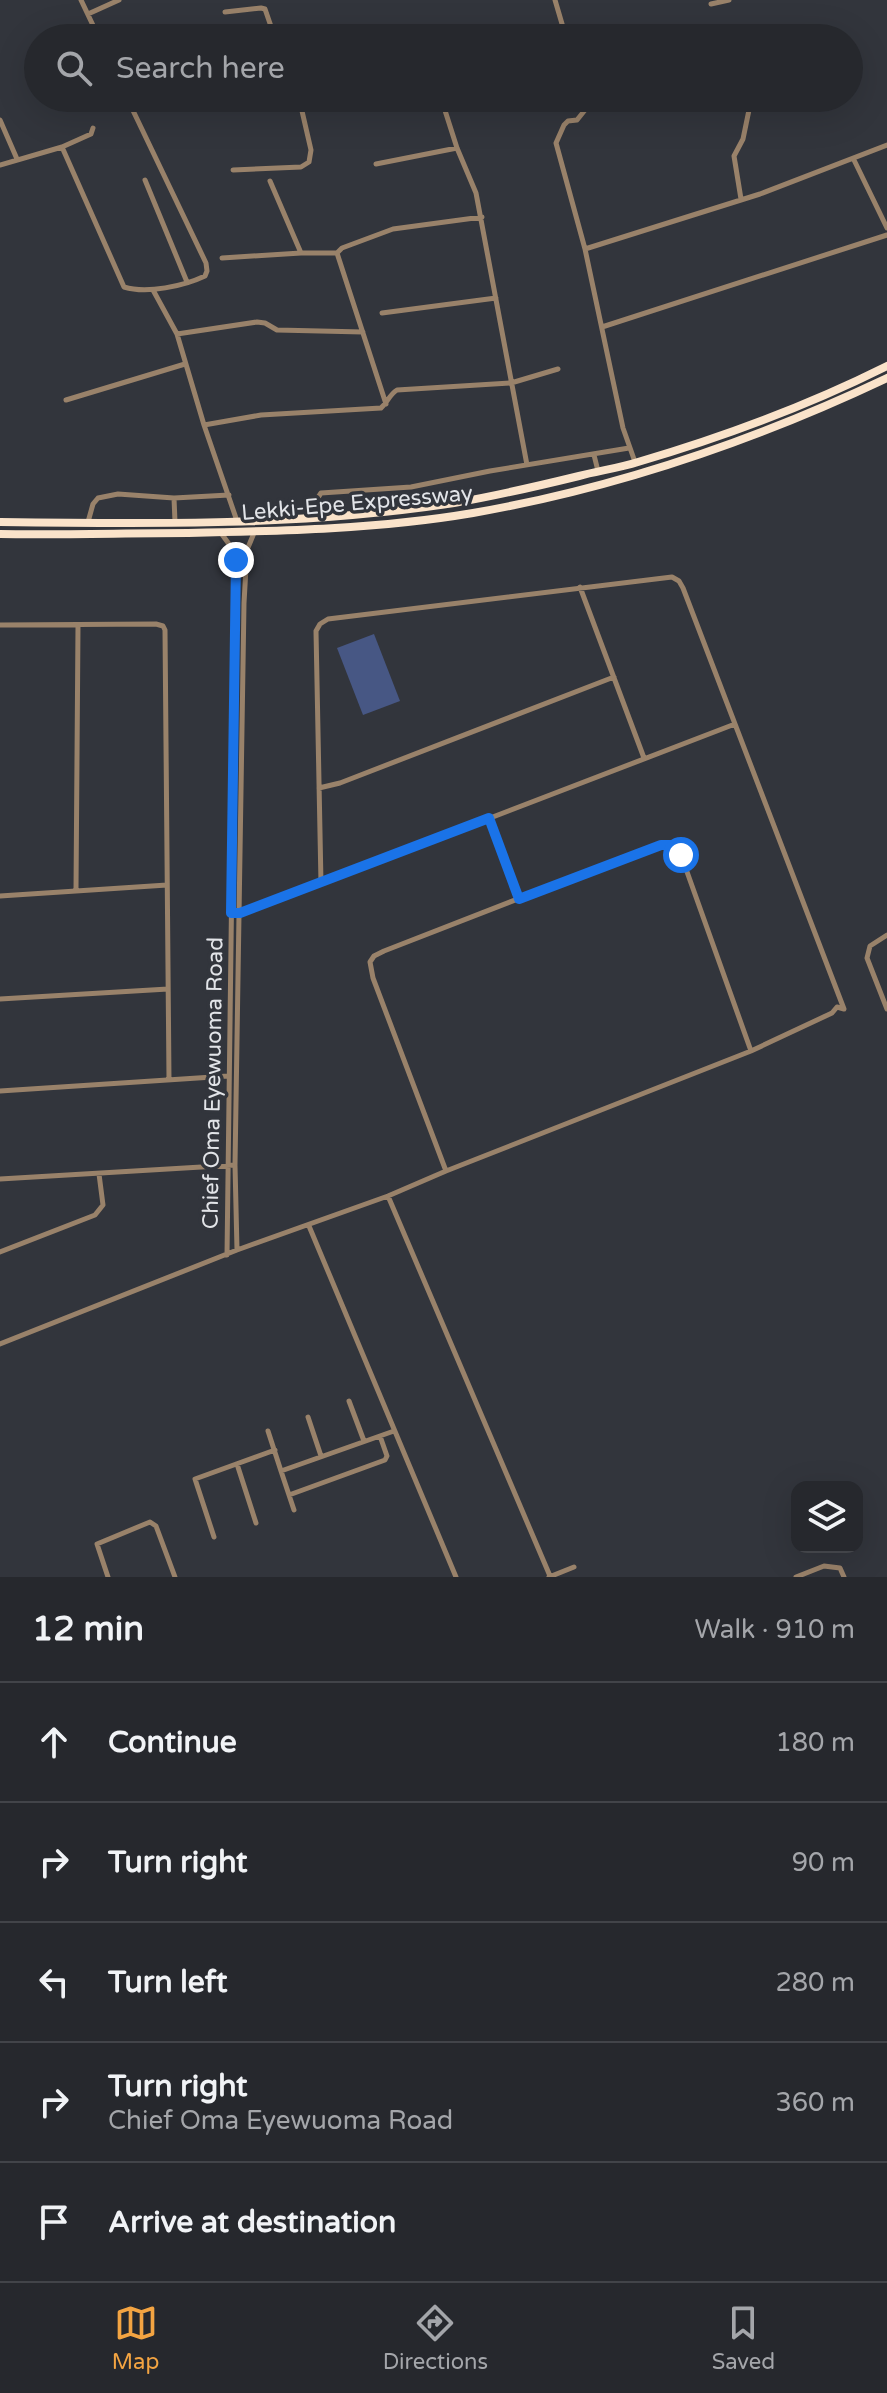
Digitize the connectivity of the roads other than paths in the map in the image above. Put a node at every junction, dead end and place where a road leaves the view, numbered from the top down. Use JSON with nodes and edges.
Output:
{"nodes":[{"id":1,"x":81,"y":0,"type":"edge"},
{"id":2,"x":119,"y":0,"type":"edge"},
{"id":3,"x":555,"y":0,"type":"edge"},
{"id":4,"x":729,"y":0,"type":"edge"},
{"id":5,"x":711,"y":4,"type":"dead end"},
{"id":6,"x":225,"y":12,"type":"dead end"},
{"id":7,"x":88,"y":14,"type":"junction"},
{"id":8,"x":93,"y":24,"type":"edge"},
{"id":9,"x":270,"y":24,"type":"edge"},
{"id":10,"x":562,"y":24,"type":"edge"},
{"id":11,"x":134,"y":112,"type":"edge"},
{"id":12,"x":302,"y":112,"type":"edge"},
{"id":13,"x":445,"y":112,"type":"edge"},
{"id":14,"x":584,"y":112,"type":"edge"},
{"id":15,"x":749,"y":112,"type":"edge"},
{"id":16,"x":0,"y":120,"type":"edge"},
{"id":17,"x":93,"y":128,"type":"dead end"},
{"id":18,"x":887,"y":145,"type":"edge"},
{"id":19,"x":62,"y":147,"type":"junction"},
{"id":20,"x":457,"y":148,"type":"junction"},
{"id":21,"x":17,"y":159,"type":"junction"},
{"id":22,"x":854,"y":160,"type":"junction"},
{"id":23,"x":376,"y":164,"type":"dead end"},
{"id":24,"x":0,"y":165,"type":"edge"},
{"id":25,"x":233,"y":170,"type":"dead end"},
{"id":26,"x":145,"y":180,"type":"dead end"},
{"id":27,"x":270,"y":181,"type":"dead end"},
{"id":28,"x":741,"y":199,"type":"junction"},
{"id":29,"x":482,"y":217,"type":"junction"},
{"id":30,"x":887,"y":228,"type":"edge"},
{"id":31,"x":887,"y":235,"type":"edge"},
{"id":32,"x":585,"y":249,"type":"junction"},
{"id":33,"x":301,"y":253,"type":"junction"},
{"id":34,"x":337,"y":253,"type":"junction"},
{"id":35,"x":222,"y":258,"type":"dead end"},
{"id":36,"x":187,"y":282,"type":"junction"},
{"id":37,"x":153,"y":290,"type":"junction"},
{"id":38,"x":496,"y":298,"type":"junction"},
{"id":39,"x":382,"y":313,"type":"dead end"},
{"id":40,"x":602,"y":327,"type":"junction"},
{"id":41,"x":363,"y":332,"type":"junction"},
{"id":42,"x":177,"y":334,"type":"junction"},
{"id":43,"x":185,"y":364,"type":"junction"},
{"id":44,"x":887,"y":366,"type":"edge"},
{"id":45,"x":558,"y":369,"type":"dead end"},
{"id":46,"x":887,"y":378,"type":"edge"},
{"id":47,"x":511,"y":383,"type":"junction"},
{"id":48,"x":66,"y":400,"type":"dead end"},
{"id":49,"x":386,"y":404,"type":"junction"},
{"id":50,"x":204,"y":425,"type":"junction"},
{"id":51,"x":629,"y":448,"type":"junction"},
{"id":52,"x":594,"y":455,"type":"junction"},
{"id":53,"x":635,"y":463,"type":"junction"},
{"id":54,"x":527,"y":465,"type":"junction"},
{"id":55,"x":598,"y":471,"type":"junction"},
{"id":56,"x":229,"y":495,"type":"junction"},
{"id":57,"x":174,"y":498,"type":"junction"},
{"id":58,"x":318,"y":517,"type":"junction"},
{"id":59,"x":237,"y":521,"type":"junction"},
{"id":60,"x":0,"y":522,"type":"edge"},
{"id":61,"x":88,"y":522,"type":"junction"},
{"id":62,"x":175,"y":522,"type":"junction"},
{"id":63,"x":220,"y":532,"type":"junction"},
{"id":64,"x":254,"y":532,"type":"junction"},
{"id":65,"x":0,"y":534,"type":"edge"},
{"id":66,"x":580,"y":587,"type":"junction"},
{"id":67,"x":0,"y":625,"type":"edge"},
{"id":68,"x":78,"y":626,"type":"junction"},
{"id":69,"x":614,"y":677,"type":"junction"},
{"id":70,"x":735,"y":724,"type":"junction"},
{"id":71,"x":644,"y":758,"type":"junction"},
{"id":72,"x":319,"y":788,"type":"junction"},
{"id":73,"x":489,"y":818,"type":"junction"},
{"id":74,"x":321,"y":883,"type":"junction"},
{"id":75,"x":167,"y":885,"type":"junction"},
{"id":76,"x":76,"y":890,"type":"junction"},
{"id":77,"x":0,"y":896,"type":"edge"},
{"id":78,"x":519,"y":899,"type":"junction"},
{"id":79,"x":231,"y":913,"type":"junction"},
{"id":80,"x":240,"y":913,"type":"junction"},
{"id":81,"x":887,"y":935,"type":"edge"},
{"id":82,"x":168,"y":989,"type":"junction"},
{"id":83,"x":0,"y":999,"type":"edge"},
{"id":84,"x":887,"y":1009,"type":"edge"},
{"id":85,"x":751,"y":1051,"type":"junction"},
{"id":86,"x":228,"y":1076,"type":"junction"},
{"id":87,"x":169,"y":1079,"type":"junction"},
{"id":88,"x":0,"y":1091,"type":"edge"},
{"id":89,"x":226,"y":1165,"type":"junction"},
{"id":90,"x":235,"y":1165,"type":"junction"},
{"id":91,"x":446,"y":1171,"type":"junction"},
{"id":92,"x":99,"y":1174,"type":"junction"},
{"id":93,"x":0,"y":1179,"type":"edge"},
{"id":94,"x":388,"y":1196,"type":"junction"},
{"id":95,"x":309,"y":1226,"type":"junction"},
{"id":96,"x":237,"y":1250,"type":"junction"},
{"id":97,"x":0,"y":1252,"type":"edge"},
{"id":98,"x":227,"y":1255,"type":"junction"},
{"id":99,"x":0,"y":1344,"type":"edge"},
{"id":100,"x":349,"y":1401,"type":"dead end"},
{"id":101,"x":308,"y":1417,"type":"dead end"},
{"id":102,"x":268,"y":1431,"type":"dead end"},
{"id":103,"x":394,"y":1431,"type":"junction"},
{"id":104,"x":380,"y":1436,"type":"junction"},
{"id":105,"x":364,"y":1441,"type":"junction"},
{"id":106,"x":275,"y":1450,"type":"junction"},
{"id":107,"x":321,"y":1456,"type":"junction"},
{"id":108,"x":237,"y":1464,"type":"junction"},
{"id":109,"x":281,"y":1471,"type":"junction"},
{"id":110,"x":289,"y":1495,"type":"junction"},
{"id":111,"x":294,"y":1510,"type":"dead end"},
{"id":112,"x":256,"y":1523,"type":"dead end"},
{"id":113,"x":214,"y":1537,"type":"dead end"},
{"id":114,"x":574,"y":1567,"type":"dead end"},
{"id":115,"x":108,"y":1577,"type":"edge"},
{"id":116,"x":175,"y":1577,"type":"edge"},
{"id":117,"x":456,"y":1577,"type":"edge"},
{"id":118,"x":550,"y":1577,"type":"edge"},
{"id":119,"x":796,"y":1577,"type":"edge"},
{"id":120,"x":844,"y":1577,"type":"edge"}],
"edges":[{"from":1,"to":7,"type":"street"},
{"from":2,"to":7,"type":"street"},
{"from":3,"to":10,"type":"street"},
{"from":4,"to":5,"type":"street"},
{"from":6,"to":9,"type":"street"},
{"from":7,"to":8,"type":"street"},
{"from":11,"to":36,"type":"street"},
{"from":12,"to":25,"type":"street"},
{"from":13,"to":20,"type":"street"},
{"from":14,"to":32,"type":"street"},
{"from":15,"to":28,"type":"street"},
{"from":16,"to":21,"type":"street"},
{"from":17,"to":19,"type":"street"},
{"from":18,"to":22,"type":"street"},
{"from":19,"to":21,"type":"street"},
{"from":19,"to":37,"type":"street"},
{"from":20,"to":23,"type":"street"},
{"from":20,"to":29,"type":"street"},
{"from":21,"to":24,"type":"street"},
{"from":22,"to":28,"type":"street"},
{"from":22,"to":30,"type":"street"},
{"from":26,"to":36,"type":"street"},
{"from":27,"to":33,"type":"street"},
{"from":28,"to":32,"type":"street"},
{"from":29,"to":34,"type":"street"},
{"from":29,"to":38,"type":"street"},
{"from":31,"to":40,"type":"street"},
{"from":32,"to":40,"type":"street"},
{"from":33,"to":34,"type":"street"},
{"from":33,"to":35,"type":"street"},
{"from":34,"to":41,"type":"street"},
{"from":36,"to":37,"type":"street"},
{"from":37,"to":42,"type":"street"},
{"from":38,"to":39,"type":"street"},
{"from":38,"to":47,"type":"street"},
{"from":40,"to":51,"type":"street"},
{"from":41,"to":42,"type":"street"},
{"from":41,"to":49,"type":"street"},
{"from":42,"to":43,"type":"street"},
{"from":43,"to":48,"type":"street"},
{"from":43,"to":50,"type":"street"},
{"from":44,"to":53,"type":"highway","name":"Lekki-Epe Expressway"},
{"from":45,"to":47,"type":"street"},
{"from":46,"to":64,"type":"highway","name":"Lekki-Epe Expressway"},
{"from":47,"to":49,"type":"street"},
{"from":47,"to":54,"type":"street"},
{"from":49,"to":50,"type":"street"},
{"from":50,"to":56,"type":"street"},
{"from":51,"to":52,"type":"street"},
{"from":51,"to":53,"type":"street"},
{"from":52,"to":54,"type":"street"},
{"from":52,"to":55,"type":"street"},
{"from":53,"to":55,"type":"highway","name":"Lekki-Epe Expressway"},
{"from":54,"to":58,"type":"street"},
{"from":55,"to":58,"type":"highway","name":"Lekki-Epe Expressway"},
{"from":56,"to":57,"type":"street"},
{"from":56,"to":59,"type":"street"},
{"from":57,"to":61,"type":"street"},
{"from":57,"to":62,"type":"street"},
{"from":58,"to":59,"type":"highway","name":"Lekki-Epe Expressway"},
{"from":59,"to":62,"type":"highway","name":"Lekki-Epe Expressway"},
{"from":60,"to":61,"type":"highway","name":"Lekki-Epe Expressway"},
{"from":61,"to":62,"type":"highway","name":"Lekki-Epe Expressway"},
{"from":63,"to":64,"type":"highway","name":"Lekki-Epe Expressway"},
{"from":63,"to":65,"type":"highway","name":"Lekki-Epe Expressway"},
{"from":63,"to":79,"type":"street","name":"Chief Oma Eyewuoma Road"},
{"from":64,"to":80,"type":"street","name":"Chief Oma Eyewuoma Road"},
{"from":66,"to":69,"type":"street"},
{"from":66,"to":70,"type":"street"},
{"from":66,"to":72,"type":"street"},
{"from":67,"to":68,"type":"street"},
{"from":68,"to":75,"type":"street"},
{"from":68,"to":76,"type":"street"},
{"from":69,"to":71,"type":"street"},
{"from":69,"to":72,"type":"street"},
{"from":70,"to":71,"type":"street"},
{"from":70,"to":85,"type":"street"},
{"from":71,"to":73,"type":"street"},
{"from":72,"to":74,"type":"street"},
{"from":73,"to":74,"type":"street"},
{"from":73,"to":78,"type":"street"},
{"from":74,"to":80,"type":"street"},
{"from":75,"to":76,"type":"street"},
{"from":75,"to":82,"type":"street"},
{"from":76,"to":77,"type":"street"},
{"from":78,"to":85,"type":"street"},
{"from":78,"to":91,"type":"street"},
{"from":79,"to":80,"type":"street"},
{"from":79,"to":86,"type":"street","name":"Chief Oma Eyewuoma Road"},
{"from":80,"to":90,"type":"street","name":"Chief Oma Eyewuoma Road"},
{"from":81,"to":84,"type":"street"},
{"from":82,"to":83,"type":"street"},
{"from":82,"to":87,"type":"street"},
{"from":85,"to":91,"type":"street"},
{"from":86,"to":87,"type":"street"},
{"from":86,"to":89,"type":"street","name":"Chief Oma Eyewuoma Road"},
{"from":87,"to":88,"type":"street"},
{"from":89,"to":90,"type":"street"},
{"from":89,"to":92,"type":"street"},
{"from":89,"to":98,"type":"street","name":"Chief Oma Eyewuoma Road"},
{"from":90,"to":96,"type":"street","name":"Chief Oma Eyewuoma Road"},
{"from":91,"to":94,"type":"street"},
{"from":92,"to":93,"type":"street"},
{"from":92,"to":97,"type":"street"},
{"from":94,"to":95,"type":"street"},
{"from":94,"to":118,"type":"street"},
{"from":95,"to":96,"type":"street"},
{"from":95,"to":103,"type":"street"},
{"from":96,"to":98,"type":"street"},
{"from":98,"to":99,"type":"street"},
{"from":100,"to":105,"type":"street"},
{"from":101,"to":107,"type":"street"},
{"from":102,"to":106,"type":"street"},
{"from":103,"to":104,"type":"street"},
{"from":103,"to":117,"type":"street"},
{"from":104,"to":105,"type":"street"},
{"from":104,"to":110,"type":"street"},
{"from":105,"to":107,"type":"street"},
{"from":106,"to":108,"type":"street"},
{"from":106,"to":109,"type":"street"},
{"from":107,"to":109,"type":"street"},
{"from":108,"to":112,"type":"street"},
{"from":108,"to":113,"type":"street"},
{"from":109,"to":110,"type":"street"},
{"from":110,"to":111,"type":"street"},
{"from":114,"to":118,"type":"street"},
{"from":115,"to":116,"type":"street"},
{"from":119,"to":120,"type":"street"}]}
